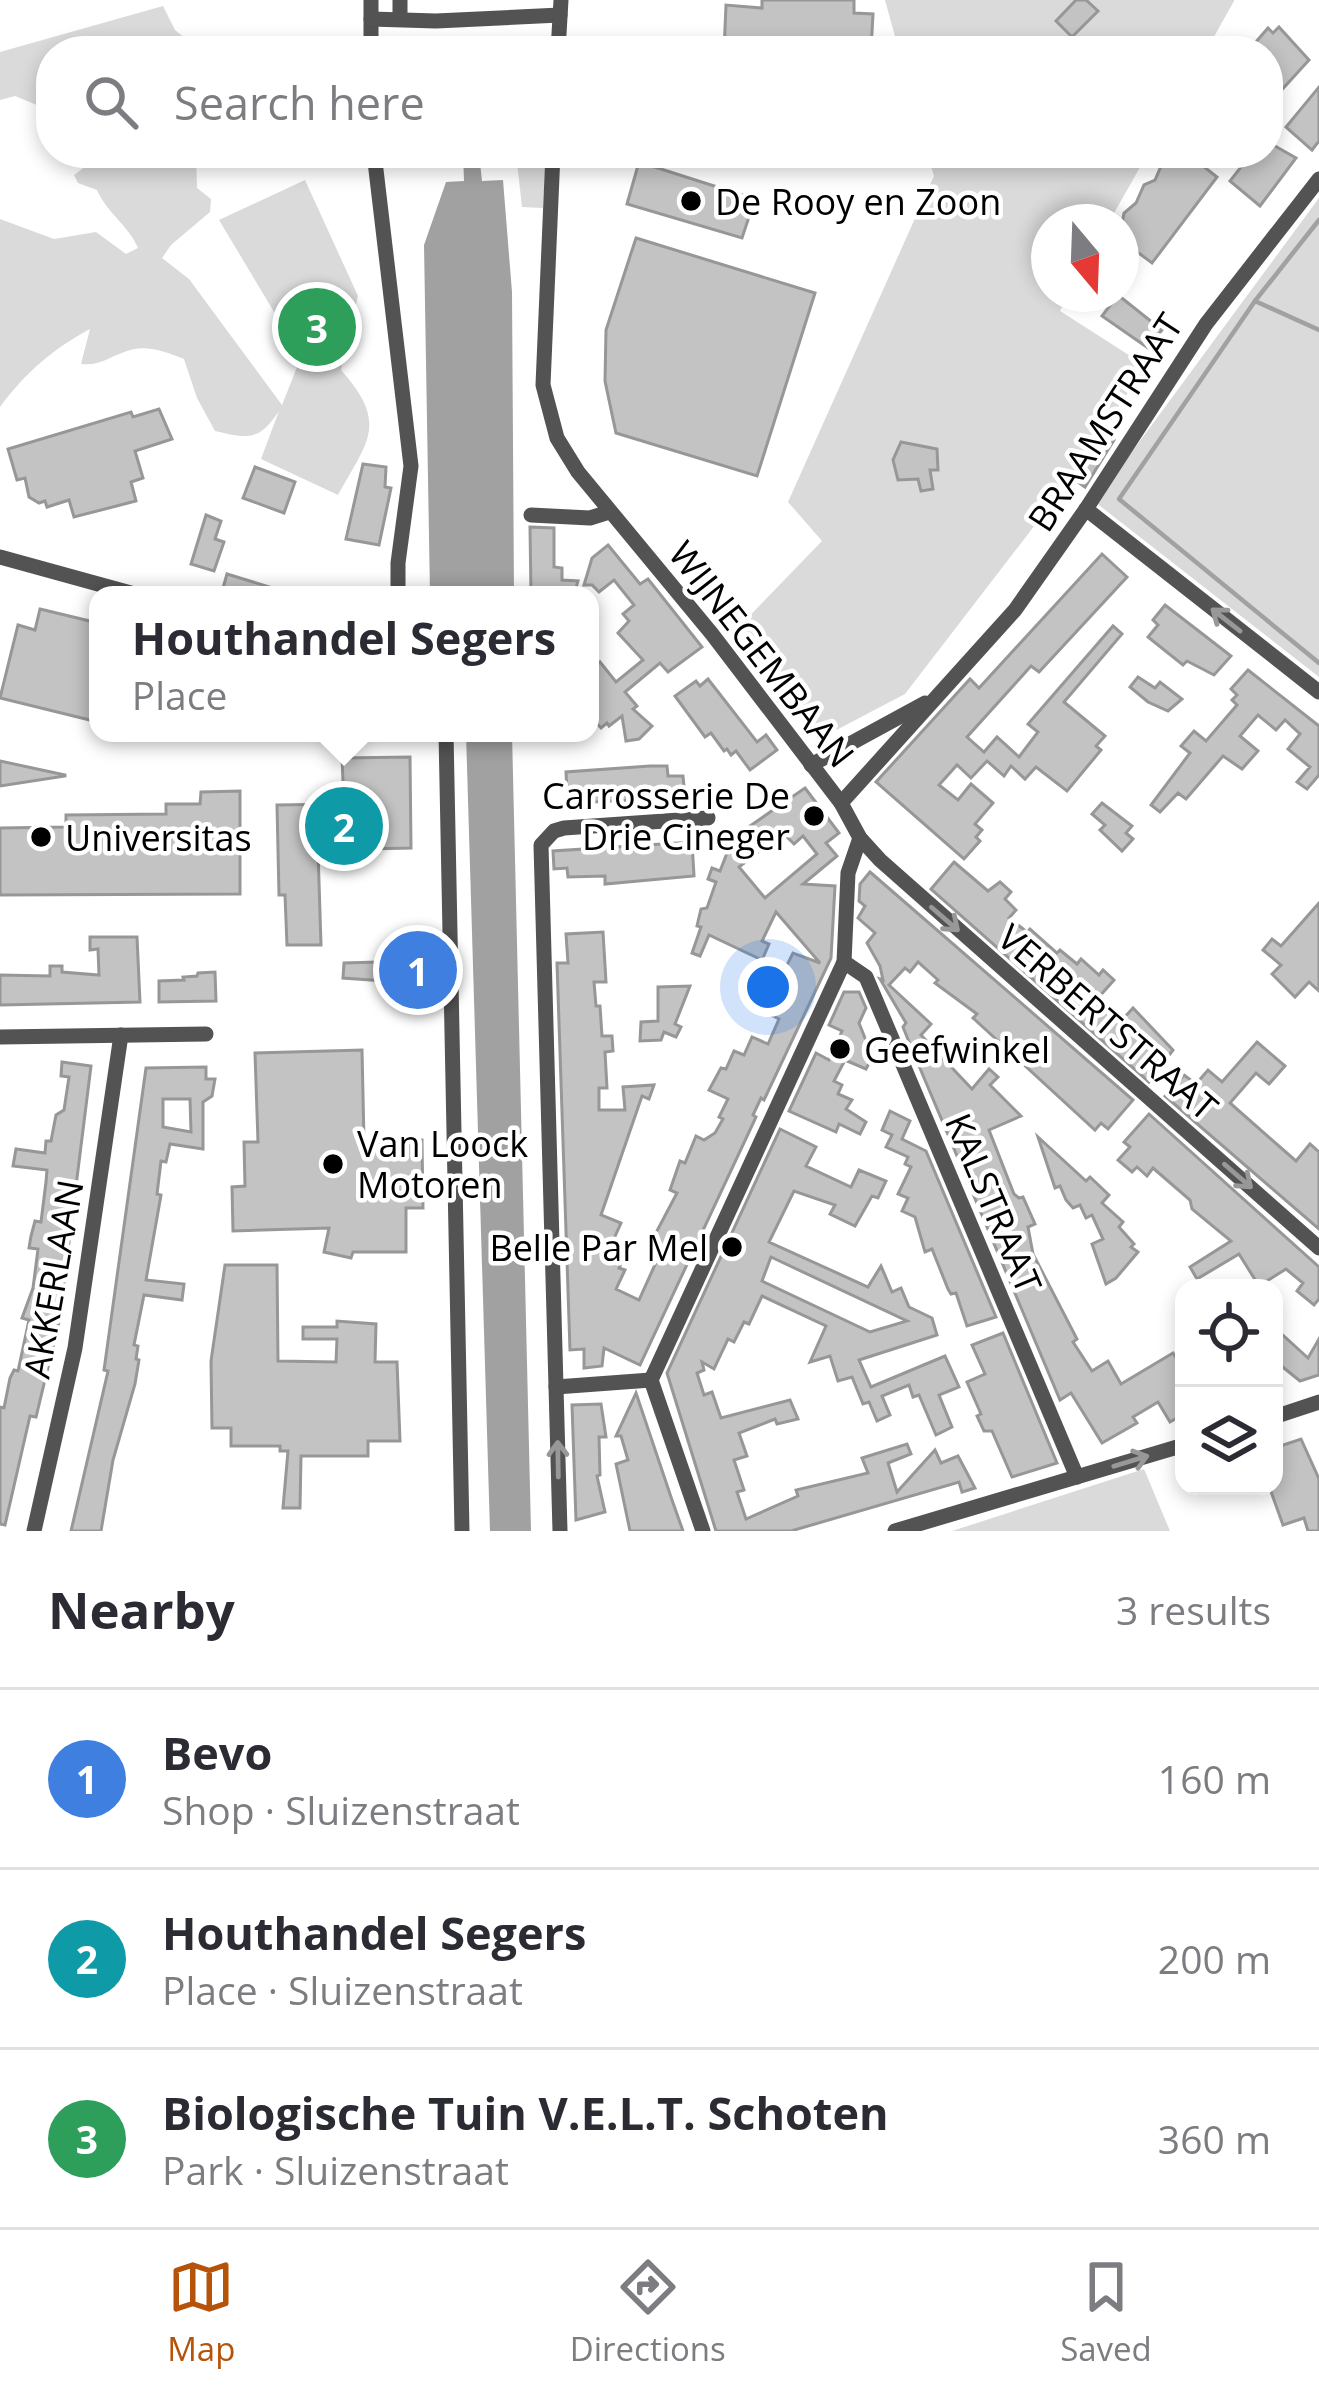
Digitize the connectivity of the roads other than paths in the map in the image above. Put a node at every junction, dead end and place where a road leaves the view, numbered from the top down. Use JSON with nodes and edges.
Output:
{"nodes":[{"id":1,"x":371,"y":0,"type":"edge"},
{"id":2,"x":400,"y":0,"type":"edge"},
{"id":3,"x":560,"y":7,"type":"edge"},
{"id":4,"x":371,"y":19,"type":"junction"},
{"id":5,"x":400,"y":19,"type":"junction"},
{"id":6,"x":371,"y":36,"type":"edge"},
{"id":7,"x":376,"y":168,"type":"edge"},
{"id":8,"x":553,"y":168,"type":"edge"},
{"id":9,"x":1319,"y":179,"type":"edge"},
{"id":10,"x":1086,"y":509,"type":"junction"},
{"id":11,"x":609,"y":512,"type":"junction"},
{"id":12,"x":531,"y":515,"type":"dead end"},
{"id":13,"x":0,"y":557,"type":"edge"},
{"id":14,"x":105,"y":586,"type":"edge"},
{"id":15,"x":398,"y":586,"type":"edge"},
{"id":16,"x":1319,"y":692,"type":"edge"},
{"id":17,"x":937,"y":695,"type":"junction"},
{"id":18,"x":888,"y":724,"type":"junction"},
{"id":19,"x":900,"y":739,"type":"junction"},
{"id":20,"x":446,"y":742,"type":"edge"},
{"id":21,"x":811,"y":765,"type":"junction"},
{"id":22,"x":841,"y":803,"type":"junction"},
{"id":23,"x":708,"y":818,"type":"dead end"},
{"id":24,"x":860,"y":838,"type":"junction"},
{"id":25,"x":844,"y":962,"type":"junction"},
{"id":26,"x":206,"y":1034,"type":"dead end"},
{"id":27,"x":121,"y":1035,"type":"junction"},
{"id":28,"x":0,"y":1037,"type":"edge"},
{"id":29,"x":1319,"y":1247,"type":"edge"},
{"id":30,"x":651,"y":1380,"type":"junction"},
{"id":31,"x":556,"y":1387,"type":"junction"},
{"id":32,"x":1319,"y":1402,"type":"edge"},
{"id":33,"x":1283,"y":1414,"type":"edge"},
{"id":34,"x":1175,"y":1448,"type":"edge"},
{"id":35,"x":1077,"y":1477,"type":"junction"},
{"id":36,"x":34,"y":1531,"type":"edge"},
{"id":37,"x":462,"y":1531,"type":"edge"},
{"id":38,"x":560,"y":1531,"type":"edge"},
{"id":39,"x":703,"y":1531,"type":"edge"},
{"id":40,"x":896,"y":1531,"type":"edge"}],
"edges":[{"from":1,"to":4,"type":"street"},
{"from":2,"to":5,"type":"street"},
{"from":3,"to":5,"type":"street"},
{"from":4,"to":5,"type":"street"},
{"from":4,"to":6,"type":"street"},
{"from":7,"to":15,"type":"street"},
{"from":8,"to":11,"type":"street","name":"WIJNEGEMBAAN"},
{"from":9,"to":10,"type":"street","name":"BRAAMSTRAAT"},
{"from":16,"to":10,"type":"street","one_way":true},
{"from":10,"to":17,"type":"street","name":"BRAAMSTRAAT"},
{"from":11,"to":12,"type":"street"},
{"from":11,"to":21,"type":"street","name":"WIJNEGEMBAAN"},
{"from":13,"to":14,"type":"street"},
{"from":17,"to":18,"type":"street","name":"BRAAMSTRAAT"},
{"from":17,"to":19,"type":"street","name":"BRAAMSTRAAT"},
{"from":18,"to":19,"type":"street"},
{"from":18,"to":21,"type":"street","name":"BRAAMSTRAAT"},
{"from":19,"to":22,"type":"street","name":"BRAAMSTRAAT"},
{"from":20,"to":37,"type":"street"},
{"from":21,"to":22,"type":"street","name":"WIJNEGEMBAAN"},
{"from":22,"to":24,"type":"street","name":"WIJNEGEMBAAN"},
{"from":23,"to":31,"type":"street"},
{"from":24,"to":25,"type":"street"},
{"from":24,"to":29,"type":"street","name":"VERBERTSTRAAT","one_way":true},
{"from":25,"to":30,"type":"street"},
{"from":25,"to":35,"type":"street","name":"KALSTRAAT"},
{"from":26,"to":27,"type":"street"},
{"from":27,"to":28,"type":"street"},
{"from":27,"to":36,"type":"street","name":"AKKERLAAN"},
{"from":30,"to":31,"type":"street"},
{"from":30,"to":39,"type":"street"},
{"from":38,"to":31,"type":"street","one_way":true},
{"from":32,"to":33,"type":"street"},
{"from":35,"to":34,"type":"street","one_way":true},
{"from":35,"to":40,"type":"street"}]}
